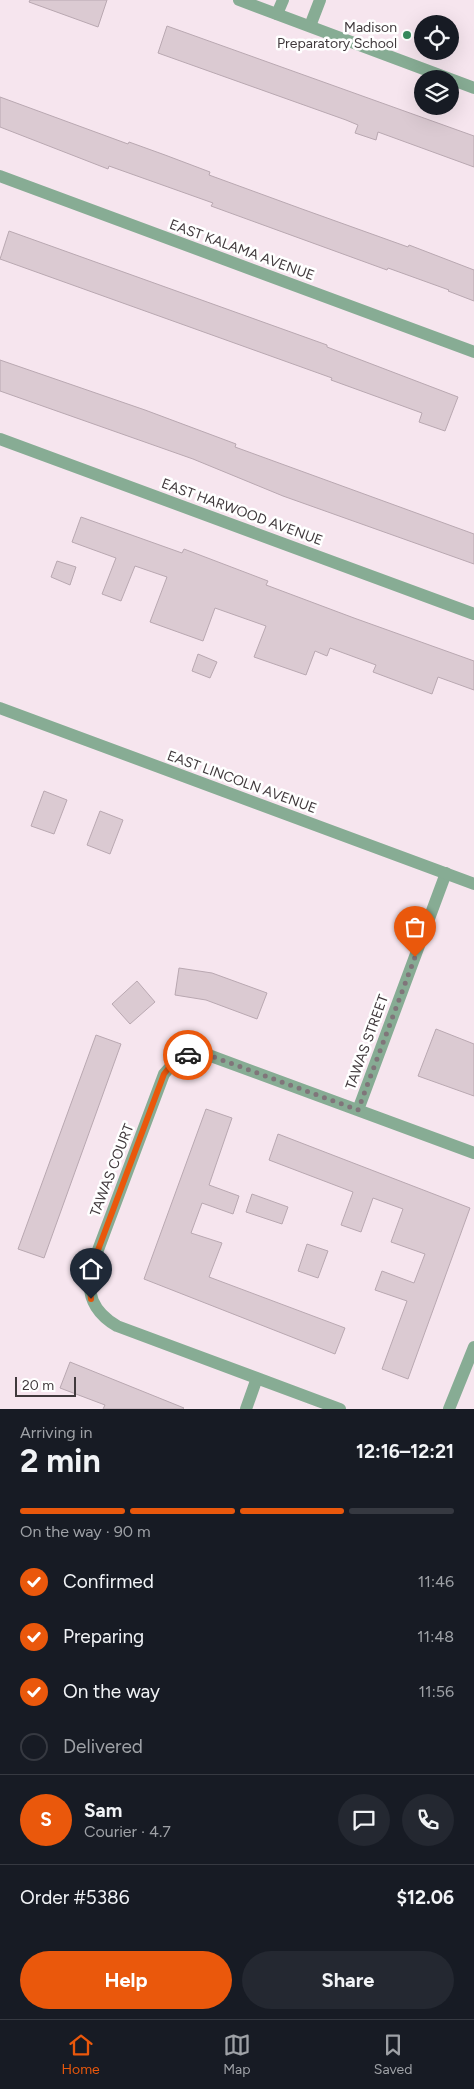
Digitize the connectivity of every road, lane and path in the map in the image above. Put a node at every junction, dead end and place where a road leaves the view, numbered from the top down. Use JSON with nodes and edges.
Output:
{"nodes":[{"id":1,"x":239,"y":0,"type":"edge"},
{"id":2,"x":283,"y":0,"type":"edge"},
{"id":3,"x":320,"y":0,"type":"edge"},
{"id":4,"x":277,"y":14,"type":"junction"},
{"id":5,"x":310,"y":26,"type":"junction"},
{"id":6,"x":474,"y":88,"type":"edge"},
{"id":7,"x":0,"y":176,"type":"edge"},
{"id":8,"x":474,"y":352,"type":"edge"},
{"id":9,"x":0,"y":439,"type":"edge"},
{"id":10,"x":474,"y":614,"type":"edge"},
{"id":11,"x":0,"y":708,"type":"edge"},
{"id":12,"x":446,"y":873,"type":"junction"},
{"id":13,"x":473,"y":880,"type":"edge"},
{"id":14,"x":358,"y":1110,"type":"junction"},
{"id":15,"x":474,"y":1153,"type":"edge"},
{"id":16,"x":474,"y":1346,"type":"edge"},
{"id":17,"x":257,"y":1378,"type":"junction"},
{"id":18,"x":246,"y":1409,"type":"edge"},
{"id":19,"x":340,"y":1409,"type":"edge"},
{"id":20,"x":449,"y":1409,"type":"edge"}],
"edges":[{"from":1,"to":4,"type":"street"},
{"from":2,"to":4,"type":"street"},
{"from":3,"to":5,"type":"street"},
{"from":4,"to":5,"type":"street"},
{"from":5,"to":6,"type":"street"},
{"from":7,"to":8,"type":"street","name":"EAST KALAMA AVENUE"},
{"from":9,"to":10,"type":"street","name":"EAST HARWOOD AVENUE"},
{"from":11,"to":12,"type":"street","name":"EAST LINCOLN AVENUE"},
{"from":12,"to":13,"type":"street","name":"EAST LINCOLN AVENUE"},
{"from":12,"to":14,"type":"street","name":"TAWAS STREET"},
{"from":14,"to":15,"type":"street","name":"TAWAS COURT"},
{"from":14,"to":17,"type":"street","name":"TAWAS COURT"},
{"from":16,"to":20,"type":"street"},
{"from":17,"to":18,"type":"street"},
{"from":17,"to":19,"type":"street","name":"TAWAS COURT"}]}
